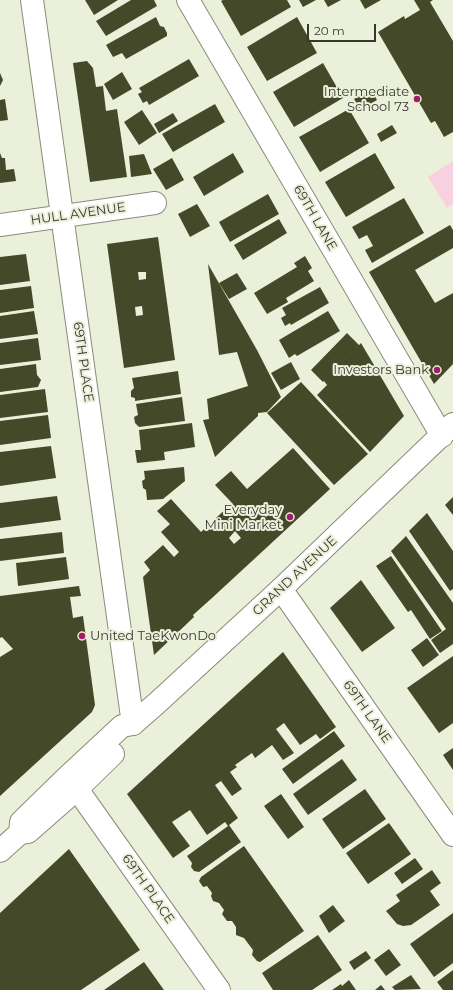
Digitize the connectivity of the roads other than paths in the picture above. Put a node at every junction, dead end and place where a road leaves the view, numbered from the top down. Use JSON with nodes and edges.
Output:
{"nodes":[{"id":1,"x":32,"y":0,"type":"edge"},
{"id":2,"x":188,"y":0,"type":"edge"},
{"id":3,"x":155,"y":203,"type":"dead end"},
{"id":4,"x":63,"y":216,"type":"junction"},
{"id":5,"x":0,"y":225,"type":"edge"},
{"id":6,"x":447,"y":430,"type":"edge"},
{"id":7,"x":281,"y":589,"type":"junction"},
{"id":8,"x":133,"y":724,"type":"junction"},
{"id":9,"x":77,"y":789,"type":"junction"},
{"id":10,"x":20,"y":833,"type":"junction"},
{"id":11,"x":453,"y":835,"type":"edge"},
{"id":12,"x":0,"y":851,"type":"edge"},
{"id":13,"x":219,"y":990,"type":"edge"}],
"edges":[{"from":1,"to":4,"type":"street","name":"69TH PLACE"},
{"from":2,"to":6,"type":"street","name":"69TH LANE"},
{"from":3,"to":4,"type":"street","name":"HULL AVENUE"},
{"from":4,"to":5,"type":"street","name":"HULL AVENUE"},
{"from":4,"to":8,"type":"street","name":"69TH PLACE"},
{"from":6,"to":7,"type":"street","name":"GRAND AVENUE"},
{"from":7,"to":8,"type":"street","name":"GRAND AVENUE"},
{"from":7,"to":11,"type":"street","name":"69TH LANE"},
{"from":8,"to":9,"type":"street","name":"GRAND AVENUE"},
{"from":8,"to":10,"type":"street","name":"GRAND AVENUE"},
{"from":9,"to":10,"type":"street","name":"GRAND AVENUE"},
{"from":9,"to":13,"type":"street","name":"69TH PLACE"},
{"from":10,"to":12,"type":"street","name":"GRAND AVENUE"}]}
